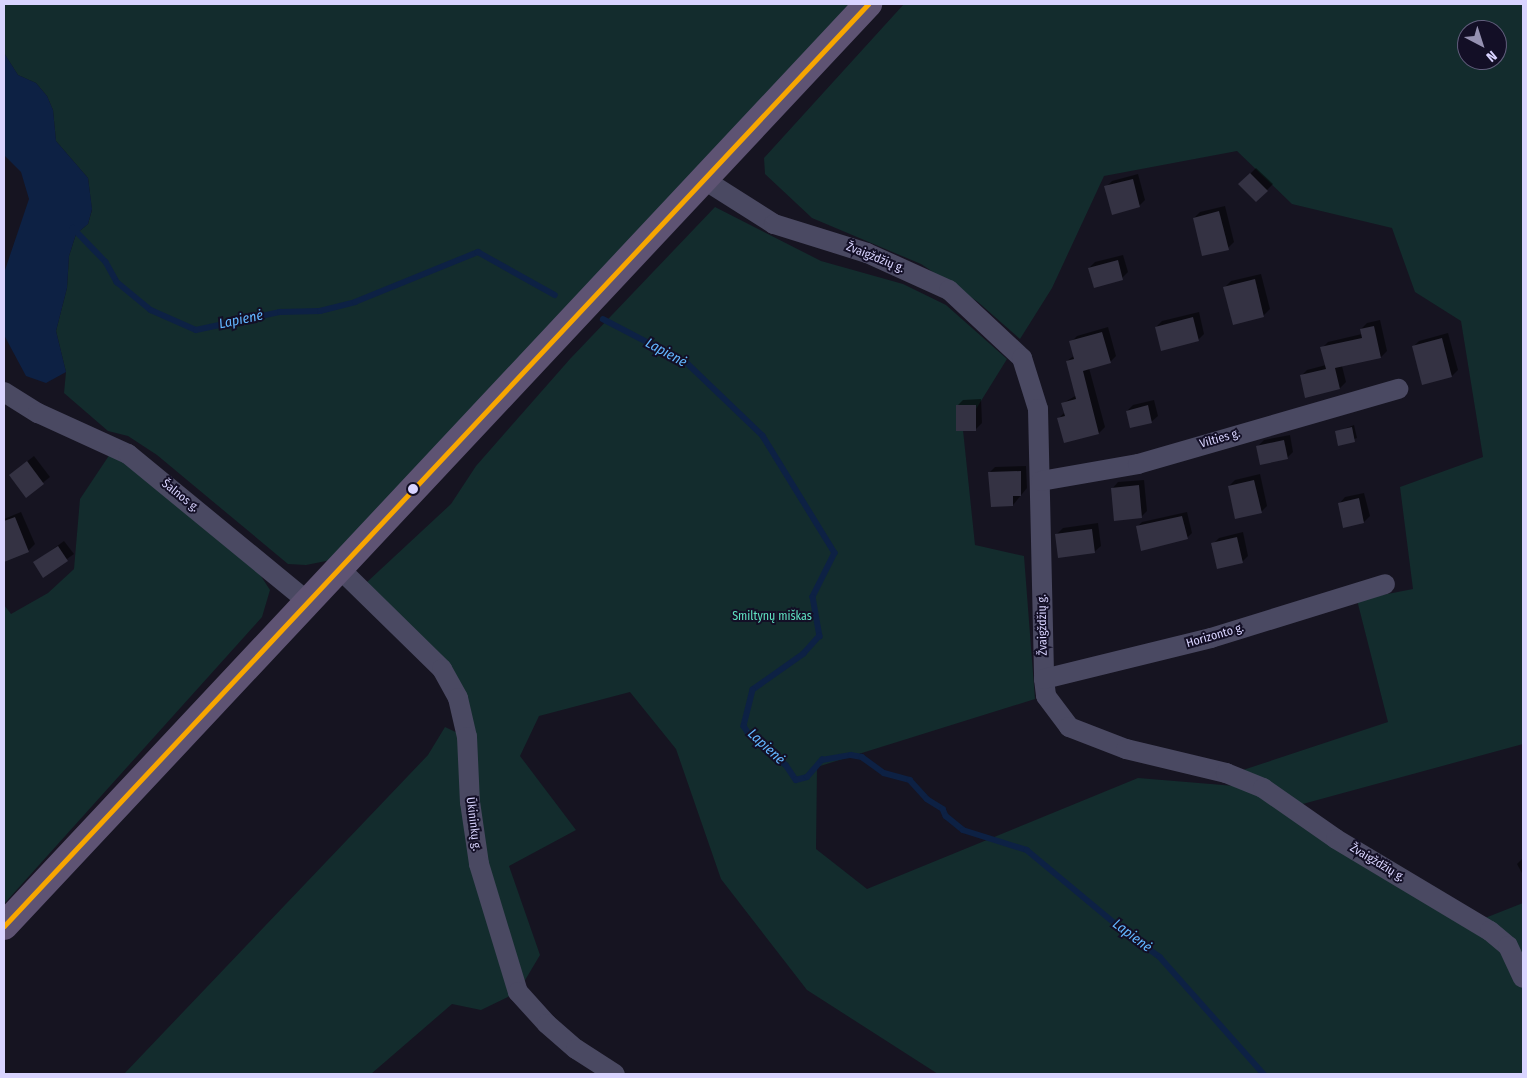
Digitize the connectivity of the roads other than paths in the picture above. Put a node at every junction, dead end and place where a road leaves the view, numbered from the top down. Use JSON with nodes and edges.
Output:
{"nodes":[{"id":1,"x":868,"y":4,"type":"edge"},
{"id":2,"x":703,"y":179,"type":"junction"},
{"id":3,"x":1398,"y":389,"type":"dead end"},
{"id":4,"x":4,"y":392,"type":"edge"},
{"id":5,"x":1041,"y":481,"type":"junction"},
{"id":6,"x":340,"y":569,"type":"junction"},
{"id":7,"x":1385,"y":584,"type":"dead end"},
{"id":8,"x":308,"y":602,"type":"junction"},
{"id":9,"x":1044,"y":679,"type":"junction"},
{"id":10,"x":4,"y":926,"type":"edge"},
{"id":11,"x":1523,"y":978,"type":"edge"},
{"id":12,"x":615,"y":1074,"type":"edge"}],
"edges":[{"from":1,"to":2,"type":"main road"},
{"from":2,"to":5,"type":"street","name":"Žvaigždžių g."},
{"from":2,"to":6,"type":"main road"},
{"from":3,"to":5,"type":"street","name":"Vilties g."},
{"from":4,"to":8,"type":"street","name":"Šalnos g."},
{"from":5,"to":9,"type":"street","name":"Žvaigždžių g."},
{"from":6,"to":8,"type":"main road"},
{"from":6,"to":12,"type":"street","name":"Ūkininkų g."},
{"from":7,"to":9,"type":"street","name":"Horizonto g."},
{"from":8,"to":10,"type":"main road"},
{"from":9,"to":11,"type":"street","name":"Žvaigždžių g."}]}
